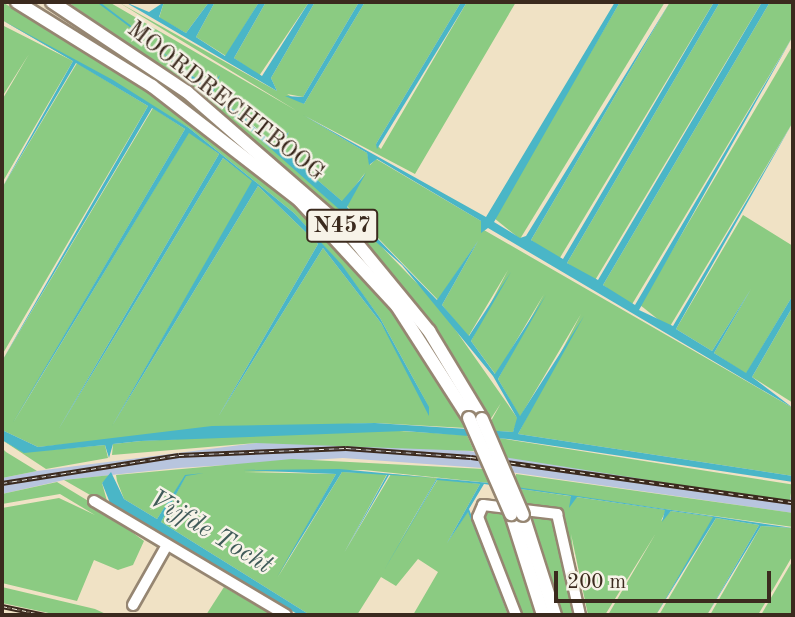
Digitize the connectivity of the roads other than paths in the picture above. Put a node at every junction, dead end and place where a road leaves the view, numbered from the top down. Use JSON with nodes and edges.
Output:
{"nodes":[{"id":1,"x":17,"y":2,"type":"edge"},
{"id":2,"x":52,"y":2,"type":"edge"},
{"id":3,"x":476,"y":419,"type":"junction"},
{"id":4,"x":94,"y":501,"type":"dead end"},
{"id":5,"x":517,"y":514,"type":"junction"},
{"id":6,"x":167,"y":545,"type":"junction"},
{"id":7,"x":133,"y":605,"type":"dead end"},
{"id":8,"x":286,"y":615,"type":"edge"},
{"id":9,"x":516,"y":615,"type":"edge"},
{"id":10,"x":544,"y":615,"type":"edge"},
{"id":11,"x":555,"y":615,"type":"edge"},
{"id":12,"x":580,"y":615,"type":"edge"}],
"edges":[{"from":1,"to":3,"type":"main road","name":"MOORDRECHTBOOG","number":"N457"},
{"from":2,"to":3,"type":"main road","name":"MOORDRECHTBOOG","number":"N457"},
{"from":3,"to":5,"type":"main road","name":"MOORDRECHTBOOG","number":"N457","bridge":true},
{"from":4,"to":6,"type":"street"},
{"from":5,"to":10,"type":"main road","name":"MOORDRECHTBOOG","number":"N457"},
{"from":5,"to":11,"type":"main road","name":"MOORDRECHTBOOG","number":"N457"},
{"from":6,"to":7,"type":"street"},
{"from":6,"to":8,"type":"street"},
{"from":9,"to":12,"type":"street"}]}
